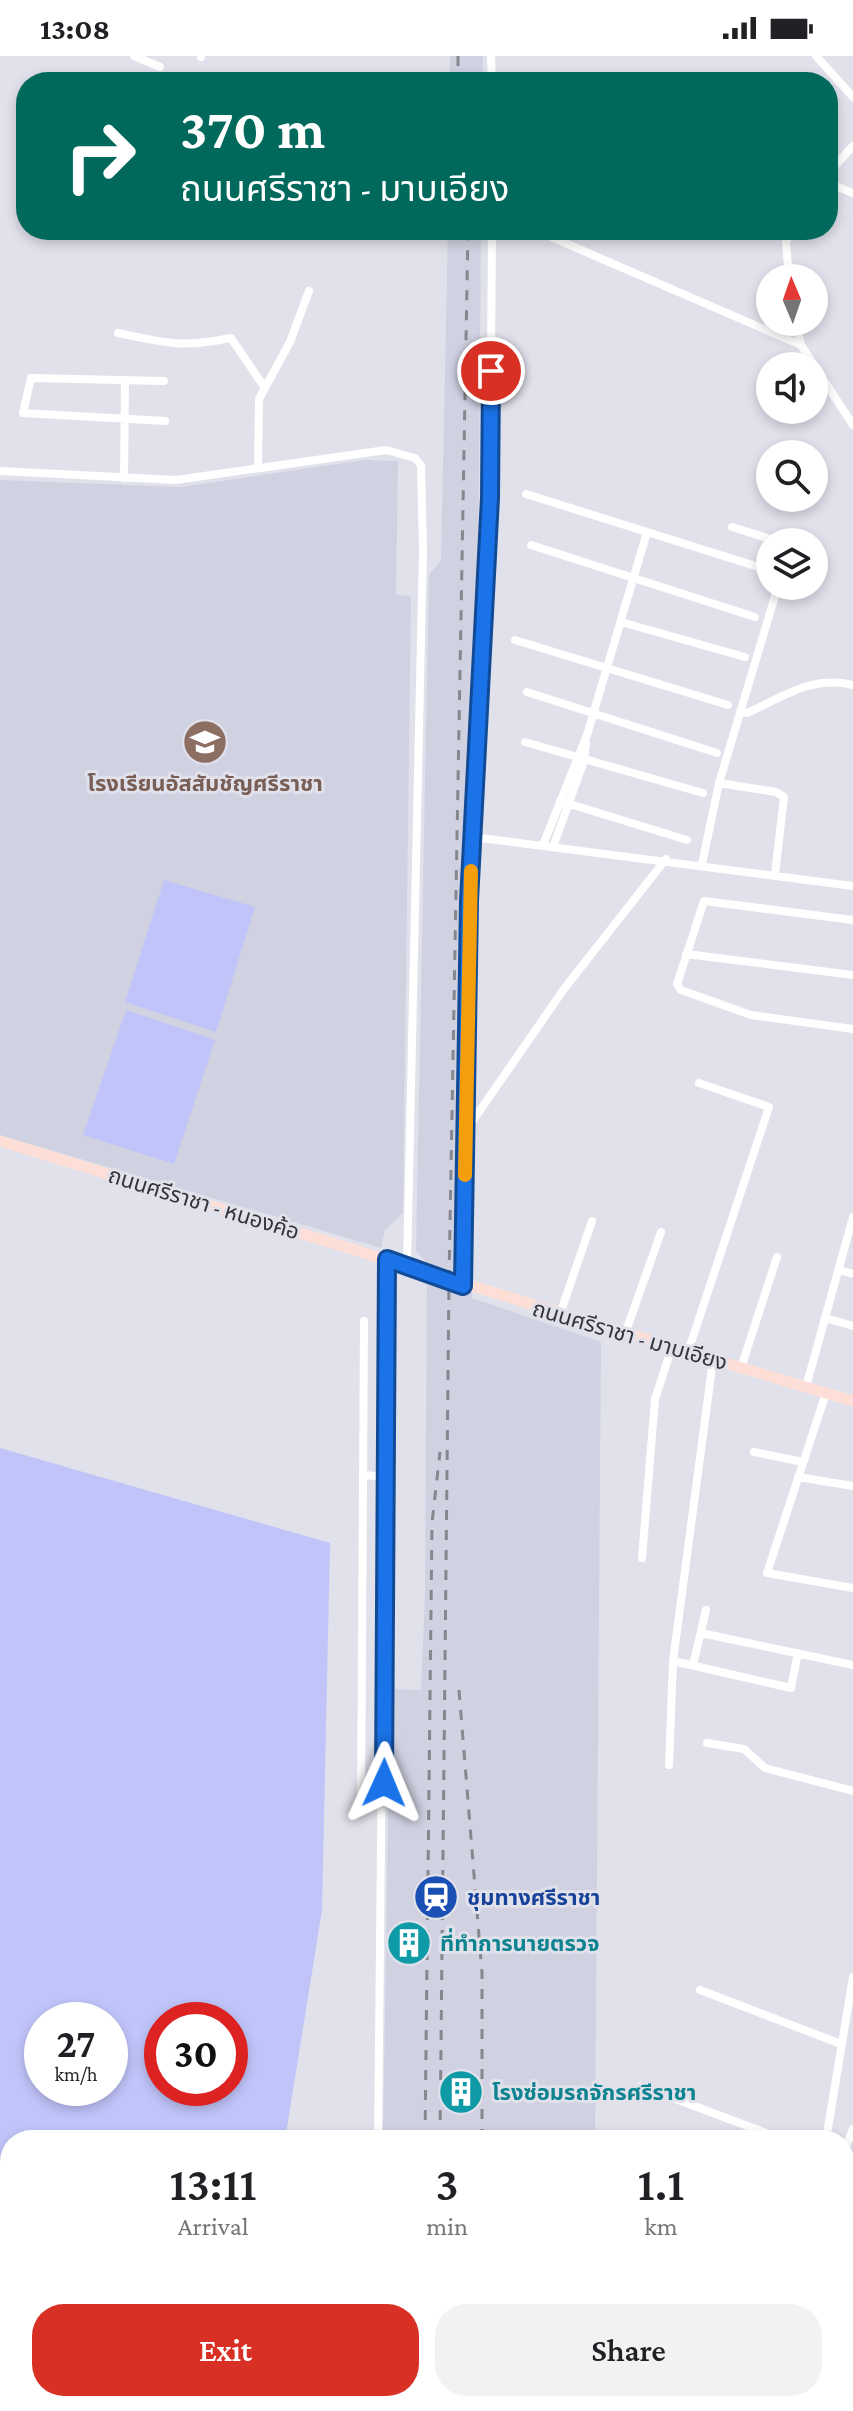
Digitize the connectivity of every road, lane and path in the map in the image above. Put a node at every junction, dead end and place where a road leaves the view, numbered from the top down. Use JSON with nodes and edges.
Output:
{"nodes":[{"id":1,"x":134,"y":56,"type":"edge"},
{"id":2,"x":816,"y":56,"type":"edge"},
{"id":3,"x":160,"y":67,"type":"dead end"},
{"id":4,"x":830,"y":72,"type":"edge"},
{"id":5,"x":838,"y":80,"type":"edge"},
{"id":6,"x":853,"y":97,"type":"edge"},
{"id":7,"x":853,"y":146,"type":"edge"},
{"id":8,"x":838,"y":162,"type":"edge"},
{"id":9,"x":492,"y":240,"type":"edge"},
{"id":10,"x":558,"y":240,"type":"edge"},
{"id":11,"x":787,"y":240,"type":"edge"},
{"id":12,"x":788,"y":264,"type":"edge"},
{"id":13,"x":309,"y":291,"type":"dead end"},
{"id":14,"x":118,"y":333,"type":"dead end"},
{"id":15,"x":799,"y":336,"type":"edge"},
{"id":16,"x":801,"y":345,"type":"junction"},
{"id":17,"x":125,"y":381,"type":"junction"},
{"id":18,"x":164,"y":381,"type":"dead end"},
{"id":19,"x":265,"y":388,"type":"junction"},
{"id":20,"x":125,"y":420,"type":"junction"},
{"id":21,"x":165,"y":421,"type":"dead end"},
{"id":22,"x":853,"y":425,"type":"edge"},
{"id":23,"x":258,"y":467,"type":"junction"},
{"id":24,"x":0,"y":471,"type":"edge"},
{"id":25,"x":124,"y":478,"type":"junction"},
{"id":26,"x":526,"y":494,"type":"dead end"},
{"id":27,"x":732,"y":527,"type":"dead end"},
{"id":28,"x":647,"y":532,"type":"junction"},
{"id":29,"x":756,"y":534,"type":"edge"},
{"id":30,"x":531,"y":545,"type":"dead end"},
{"id":31,"x":756,"y":566,"type":"edge"},
{"id":32,"x":633,"y":579,"type":"junction"},
{"id":33,"x":774,"y":600,"type":"edge"},
{"id":34,"x":755,"y":617,"type":"dead end"},
{"id":35,"x":621,"y":622,"type":"junction"},
{"id":36,"x":515,"y":640,"type":"dead end"},
{"id":37,"x":745,"y":657,"type":"dead end"},
{"id":38,"x":607,"y":668,"type":"junction"},
{"id":39,"x":853,"y":685,"type":"edge"},
{"id":40,"x":527,"y":692,"type":"dead end"},
{"id":41,"x":728,"y":705,"type":"dead end"},
{"id":42,"x":740,"y":712,"type":"junction"},
{"id":43,"x":594,"y":713,"type":"junction"},
{"id":44,"x":525,"y":742,"type":"dead end"},
{"id":45,"x":717,"y":753,"type":"dead end"},
{"id":46,"x":580,"y":759,"type":"junction"},
{"id":47,"x":719,"y":783,"type":"junction"},
{"id":48,"x":703,"y":793,"type":"dead end"},
{"id":49,"x":564,"y":802,"type":"junction"},
{"id":50,"x":473,"y":837,"type":"junction"},
{"id":51,"x":687,"y":840,"type":"dead end"},
{"id":52,"x":543,"y":845,"type":"junction"},
{"id":53,"x":553,"y":847,"type":"junction"},
{"id":54,"x":666,"y":859,"type":"junction"},
{"id":55,"x":702,"y":864,"type":"junction"},
{"id":56,"x":775,"y":874,"type":"junction"},
{"id":57,"x":853,"y":886,"type":"edge"},
{"id":58,"x":853,"y":920,"type":"edge"},
{"id":59,"x":686,"y":954,"type":"junction"},
{"id":60,"x":853,"y":975,"type":"edge"},
{"id":61,"x":853,"y":1029,"type":"edge"},
{"id":62,"x":699,"y":1083,"type":"dead end"},
{"id":63,"x":465,"y":1132,"type":"junction"},
{"id":64,"x":0,"y":1141,"type":"edge"},
{"id":65,"x":592,"y":1221,"type":"dead end"},
{"id":66,"x":852,"y":1221,"type":"edge"},
{"id":67,"x":661,"y":1232,"type":"dead end"},
{"id":68,"x":777,"y":1257,"type":"dead end"},
{"id":69,"x":387,"y":1259,"type":"junction"},
{"id":70,"x":407,"y":1266,"type":"junction"},
{"id":71,"x":839,"y":1270,"type":"junction"},
{"id":72,"x":853,"y":1274,"type":"edge"},
{"id":73,"x":463,"y":1286,"type":"junction"},
{"id":74,"x":560,"y":1314,"type":"junction"},
{"id":75,"x":825,"y":1318,"type":"junction"},
{"id":76,"x":364,"y":1321,"type":"dead end"},
{"id":77,"x":853,"y":1326,"type":"edge"},
{"id":78,"x":625,"y":1334,"type":"junction"},
{"id":79,"x":672,"y":1347,"type":"junction"},
{"id":80,"x":688,"y":1352,"type":"junction"},
{"id":81,"x":713,"y":1360,"type":"junction"},
{"id":82,"x":741,"y":1368,"type":"junction"},
{"id":83,"x":806,"y":1387,"type":"junction"},
{"id":84,"x":826,"y":1393,"type":"junction"},
{"id":85,"x":853,"y":1401,"type":"edge"},
{"id":86,"x":754,"y":1452,"type":"dead end"},
{"id":87,"x":803,"y":1462,"type":"junction"},
{"id":88,"x":364,"y":1475,"type":"junction"},
{"id":89,"x":386,"y":1477,"type":"junction"},
{"id":90,"x":798,"y":1477,"type":"junction"},
{"id":91,"x":853,"y":1486,"type":"edge"},
{"id":92,"x":642,"y":1558,"type":"dead end"},
{"id":93,"x":853,"y":1588,"type":"edge"},
{"id":94,"x":706,"y":1610,"type":"dead end"},
{"id":95,"x":701,"y":1633,"type":"junction"},
{"id":96,"x":798,"y":1653,"type":"junction"},
{"id":97,"x":673,"y":1661,"type":"junction"},
{"id":98,"x":693,"y":1665,"type":"junction"},
{"id":99,"x":853,"y":1665,"type":"edge"},
{"id":100,"x":707,"y":1743,"type":"dead end"},
{"id":101,"x":669,"y":1765,"type":"dead end"},
{"id":102,"x":853,"y":1791,"type":"edge"},
{"id":103,"x":361,"y":1808,"type":"dead end"},
{"id":104,"x":853,"y":1977,"type":"edge"},
{"id":105,"x":700,"y":1990,"type":"dead end"},
{"id":106,"x":850,"y":2014,"type":"edge"},
{"id":107,"x":841,"y":2044,"type":"junction"},
{"id":108,"x":641,"y":2086,"type":"dead end"},
{"id":109,"x":378,"y":2130,"type":"edge"},
{"id":110,"x":758,"y":2130,"type":"edge"},
{"id":111,"x":828,"y":2130,"type":"edge"}],
"edges":[{"from":1,"to":3,"type":"street"},
{"from":2,"to":4,"type":"street"},
{"from":5,"to":6,"type":"street"},
{"from":7,"to":8,"type":"street"},
{"from":9,"to":50,"type":"street"},
{"from":10,"to":16,"type":"street"},
{"from":11,"to":12,"type":"street"},
{"from":13,"to":19,"type":"street"},
{"from":14,"to":19,"type":"street"},
{"from":15,"to":16,"type":"street"},
{"from":16,"to":22,"type":"street"},
{"from":17,"to":18,"type":"street"},
{"from":17,"to":20,"type":"street"},
{"from":17,"to":20,"type":"street"},
{"from":19,"to":23,"type":"street"},
{"from":20,"to":21,"type":"street"},
{"from":20,"to":25,"type":"street"},
{"from":23,"to":25,"type":"street"},
{"from":23,"to":70,"type":"street"},
{"from":24,"to":25,"type":"street"},
{"from":26,"to":28,"type":"street"},
{"from":27,"to":29,"type":"street"},
{"from":28,"to":31,"type":"street"},
{"from":28,"to":32,"type":"street"},
{"from":30,"to":32,"type":"street"},
{"from":32,"to":34,"type":"street"},
{"from":32,"to":35,"type":"street"},
{"from":33,"to":42,"type":"street"},
{"from":35,"to":37,"type":"street"},
{"from":35,"to":38,"type":"street"},
{"from":36,"to":38,"type":"street"},
{"from":38,"to":41,"type":"street"},
{"from":38,"to":43,"type":"street"},
{"from":39,"to":42,"type":"street"},
{"from":40,"to":43,"type":"street"},
{"from":42,"to":47,"type":"street"},
{"from":43,"to":45,"type":"street"},
{"from":43,"to":46,"type":"street"},
{"from":44,"to":46,"type":"street"},
{"from":46,"to":48,"type":"street"},
{"from":46,"to":49,"type":"street"},
{"from":47,"to":55,"type":"street"},
{"from":47,"to":56,"type":"street"},
{"from":49,"to":51,"type":"street"},
{"from":49,"to":52,"type":"street"},
{"from":49,"to":53,"type":"street"},
{"from":50,"to":52,"type":"street"},
{"from":50,"to":63,"type":"street"},
{"from":52,"to":53,"type":"street"},
{"from":53,"to":54,"type":"street"},
{"from":54,"to":55,"type":"street"},
{"from":54,"to":63,"type":"street"},
{"from":55,"to":56,"type":"street"},
{"from":56,"to":57,"type":"street"},
{"from":58,"to":59,"type":"street"},
{"from":59,"to":60,"type":"street"},
{"from":59,"to":61,"type":"street"},
{"from":62,"to":80,"type":"street"},
{"from":63,"to":73,"type":"street"},
{"from":64,"to":69,"type":"main road","name":"ถนนศรีราชา - หนองค้อ"},
{"from":65,"to":74,"type":"street"},
{"from":66,"to":71,"type":"street"},
{"from":67,"to":78,"type":"street"},
{"from":68,"to":82,"type":"street"},
{"from":69,"to":70,"type":"main road","name":"ถนนศรีราชา - หนองค้อ"},
{"from":69,"to":89,"type":"street"},
{"from":70,"to":73,"type":"main road","name":"ถนนศรีราชา - มาบเอียง"},
{"from":71,"to":72,"type":"street"},
{"from":71,"to":75,"type":"street"},
{"from":73,"to":74,"type":"main road","name":"ถนนศรีราชา - มาบเอียง"},
{"from":74,"to":78,"type":"main road","name":"ถนนศรีราชา - มาบเอียง"},
{"from":75,"to":77,"type":"street"},
{"from":75,"to":83,"type":"street"},
{"from":76,"to":88,"type":"street"},
{"from":78,"to":79,"type":"main road","name":"ถนนศรีราชา - มาบเอียง"},
{"from":79,"to":80,"type":"main road","name":"ถนนศรีราชา - มาบเอียง"},
{"from":79,"to":92,"type":"street"},
{"from":80,"to":81,"type":"main road","name":"ถนนศรีราชา - มาบเอียง"},
{"from":81,"to":82,"type":"main road","name":"ถนนศรีราชา - มาบเอียง"},
{"from":81,"to":97,"type":"street"},
{"from":82,"to":83,"type":"main road","name":"ถนนศรีราชา - มาบเอียง"},
{"from":83,"to":84,"type":"main road","name":"ถนนศรีราชา - มาบเอียง"},
{"from":84,"to":85,"type":"main road","name":"ถนนศรีราชา - มาบเอียง"},
{"from":84,"to":87,"type":"street"},
{"from":86,"to":87,"type":"street"},
{"from":87,"to":90,"type":"street"},
{"from":88,"to":89,"type":"street"},
{"from":88,"to":103,"type":"street"},
{"from":89,"to":109,"type":"street"},
{"from":90,"to":91,"type":"street"},
{"from":90,"to":93,"type":"street"},
{"from":94,"to":95,"type":"street"},
{"from":95,"to":96,"type":"street"},
{"from":95,"to":98,"type":"street"},
{"from":96,"to":98,"type":"street"},
{"from":96,"to":99,"type":"street"},
{"from":97,"to":98,"type":"street"},
{"from":97,"to":101,"type":"street"},
{"from":100,"to":102,"type":"street"},
{"from":104,"to":106,"type":"street"},
{"from":105,"to":107,"type":"street"},
{"from":106,"to":107,"type":"street"},
{"from":107,"to":111,"type":"street"},
{"from":108,"to":110,"type":"street"}]}
